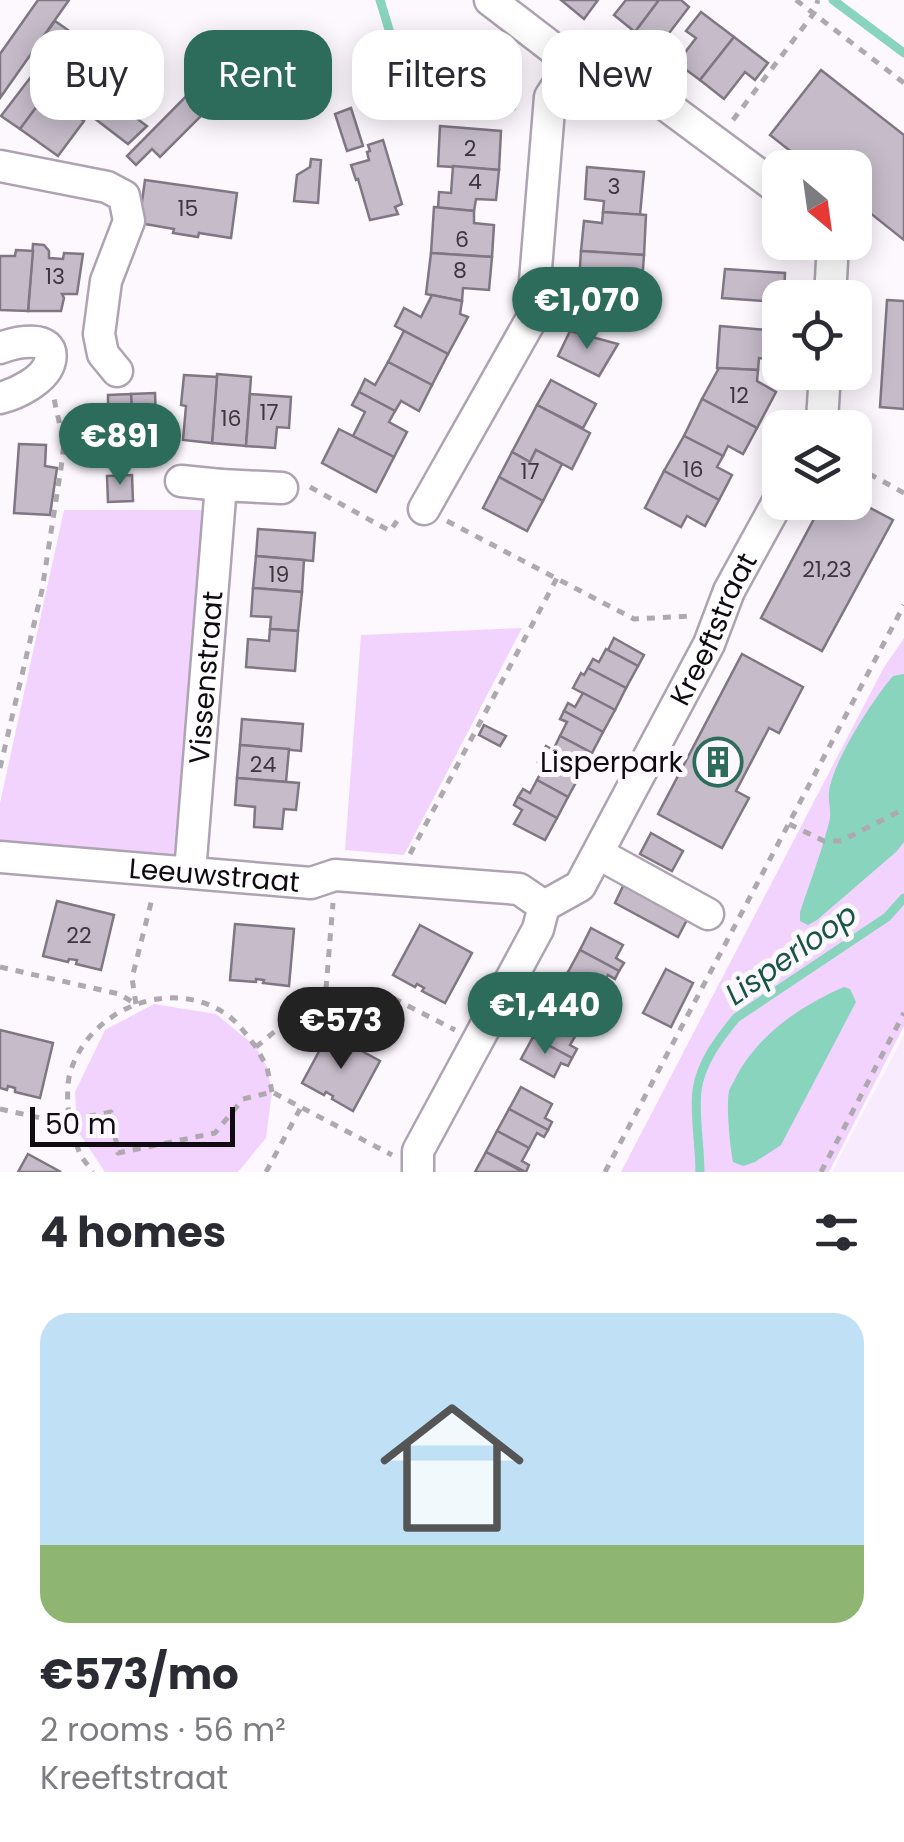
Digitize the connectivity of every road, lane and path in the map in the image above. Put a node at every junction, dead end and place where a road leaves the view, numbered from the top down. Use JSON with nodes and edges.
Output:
{"nodes":[{"id":1,"x":490,"y":0,"type":"edge"},
{"id":2,"x":796,"y":0,"type":"edge"},
{"id":3,"x":818,"y":0,"type":"edge"},
{"id":4,"x":814,"y":13,"type":"junction"},
{"id":5,"x":542,"y":39,"type":"edge"},
{"id":6,"x":904,"y":83,"type":"edge"},
{"id":7,"x":548,"y":120,"type":"edge"},
{"id":8,"x":685,"y":120,"type":"edge"},
{"id":9,"x":716,"y":143,"type":"junction"},
{"id":10,"x":0,"y":166,"type":"edge"},
{"id":11,"x":762,"y":177,"type":"edge"},
{"id":12,"x":0,"y":348,"type":"edge"},
{"id":13,"x":118,"y":371,"type":"dead end"},
{"id":14,"x":34,"y":382,"type":"junction"},
{"id":15,"x":0,"y":398,"type":"edge"},
{"id":16,"x":872,"y":475,"type":"edge"},
{"id":17,"x":181,"y":480,"type":"dead end"},
{"id":18,"x":221,"y":484,"type":"junction"},
{"id":19,"x":282,"y":488,"type":"joint"},
{"id":20,"x":904,"y":493,"type":"edge"},
{"id":21,"x":424,"y":509,"type":"junction"},
{"id":22,"x":768,"y":520,"type":"edge"},
{"id":23,"x":557,"y":578,"type":"junction"},
{"id":24,"x":904,"y":606,"type":"edge"},
{"id":25,"x":720,"y":615,"type":"junction"},
{"id":26,"x":0,"y":768,"type":"edge"},
{"id":27,"x":904,"y":808,"type":"edge"},
{"id":28,"x":789,"y":824,"type":"junction"},
{"id":29,"x":598,"y":854,"type":"junction"},
{"id":30,"x":0,"y":858,"type":"edge"},
{"id":31,"x":159,"y":870,"type":"junction"},
{"id":32,"x":190,"y":872,"type":"junction"},
{"id":33,"x":335,"y":875,"type":"junction"},
{"id":34,"x":396,"y":880,"type":"junction"},
{"id":35,"x":544,"y":906,"type":"junction"},
{"id":36,"x":708,"y":914,"type":"dead end"},
{"id":37,"x":0,"y":967,"type":"edge"},
{"id":38,"x":326,"y":989,"type":"junction"},
{"id":39,"x":136,"y":1004,"type":"junction"},
{"id":40,"x":904,"y":1013,"type":"edge"},
{"id":41,"x":477,"y":1042,"type":"junction"},
{"id":42,"x":256,"y":1047,"type":"junction"},
{"id":43,"x":272,"y":1092,"type":"junction"},
{"id":44,"x":301,"y":1107,"type":"junction"},
{"id":45,"x":0,"y":1109,"type":"edge"},
{"id":46,"x":69,"y":1120,"type":"junction"},
{"id":47,"x":418,"y":1170,"type":"edge"},
{"id":48,"x":93,"y":1172,"type":"edge"},
{"id":49,"x":266,"y":1172,"type":"edge"},
{"id":50,"x":605,"y":1172,"type":"edge"},
{"id":51,"x":820,"y":1172,"type":"edge"}],
"edges":[{"from":1,"to":5,"type":"street"},
{"from":2,"to":4,"type":"path"},
{"from":3,"to":4,"type":"path"},
{"from":4,"to":6,"type":"path"},
{"from":4,"to":9,"type":"path"},
{"from":7,"to":21,"type":"street"},
{"from":8,"to":9,"type":"street"},
{"from":9,"to":11,"type":"street"},
{"from":10,"to":13,"type":"street"},
{"from":12,"to":14,"type":"street"},
{"from":14,"to":15,"type":"street"},
{"from":14,"to":26,"type":"path"},
{"from":16,"to":20,"type":"path"},
{"from":17,"to":18,"type":"street"},
{"from":18,"to":19,"type":"street"},
{"from":18,"to":32,"type":"street","name":"Vissenstraat"},
{"from":19,"to":21,"type":"path"},
{"from":21,"to":23,"type":"path"},
{"from":22,"to":25,"type":"street","name":"Kreeftstraat"},
{"from":23,"to":25,"type":"path"},
{"from":23,"to":34,"type":"path"},
{"from":24,"to":28,"type":"path"},
{"from":25,"to":29,"type":"street","name":"Kreeftstraat"},
{"from":27,"to":28,"type":"path"},
{"from":28,"to":50,"type":"path"},
{"from":29,"to":35,"type":"street","name":"Kreeftstraat"},
{"from":29,"to":36,"type":"street"},
{"from":30,"to":31,"type":"street","name":"Leeuwstraat"},
{"from":31,"to":32,"type":"street","name":"Leeuwstraat"},
{"from":31,"to":39,"type":"path"},
{"from":32,"to":33,"type":"street","name":"Leeuwstraat"},
{"from":33,"to":34,"type":"street","name":"Leeuwstraat"},
{"from":33,"to":38,"type":"path"},
{"from":34,"to":35,"type":"street","name":"Leeuwstraat"},
{"from":35,"to":41,"type":"street"},
{"from":37,"to":39,"type":"path"},
{"from":38,"to":41,"type":"path"},
{"from":38,"to":42,"type":"path"},
{"from":39,"to":42,"type":"path"},
{"from":39,"to":46,"type":"path"},
{"from":40,"to":51,"type":"path"},
{"from":41,"to":47,"type":"street"},
{"from":42,"to":43,"type":"path"},
{"from":43,"to":44,"type":"path"},
{"from":43,"to":46,"type":"path"},
{"from":44,"to":47,"type":"path"},
{"from":44,"to":49,"type":"path"},
{"from":45,"to":46,"type":"path"},
{"from":46,"to":48,"type":"path"}]}
